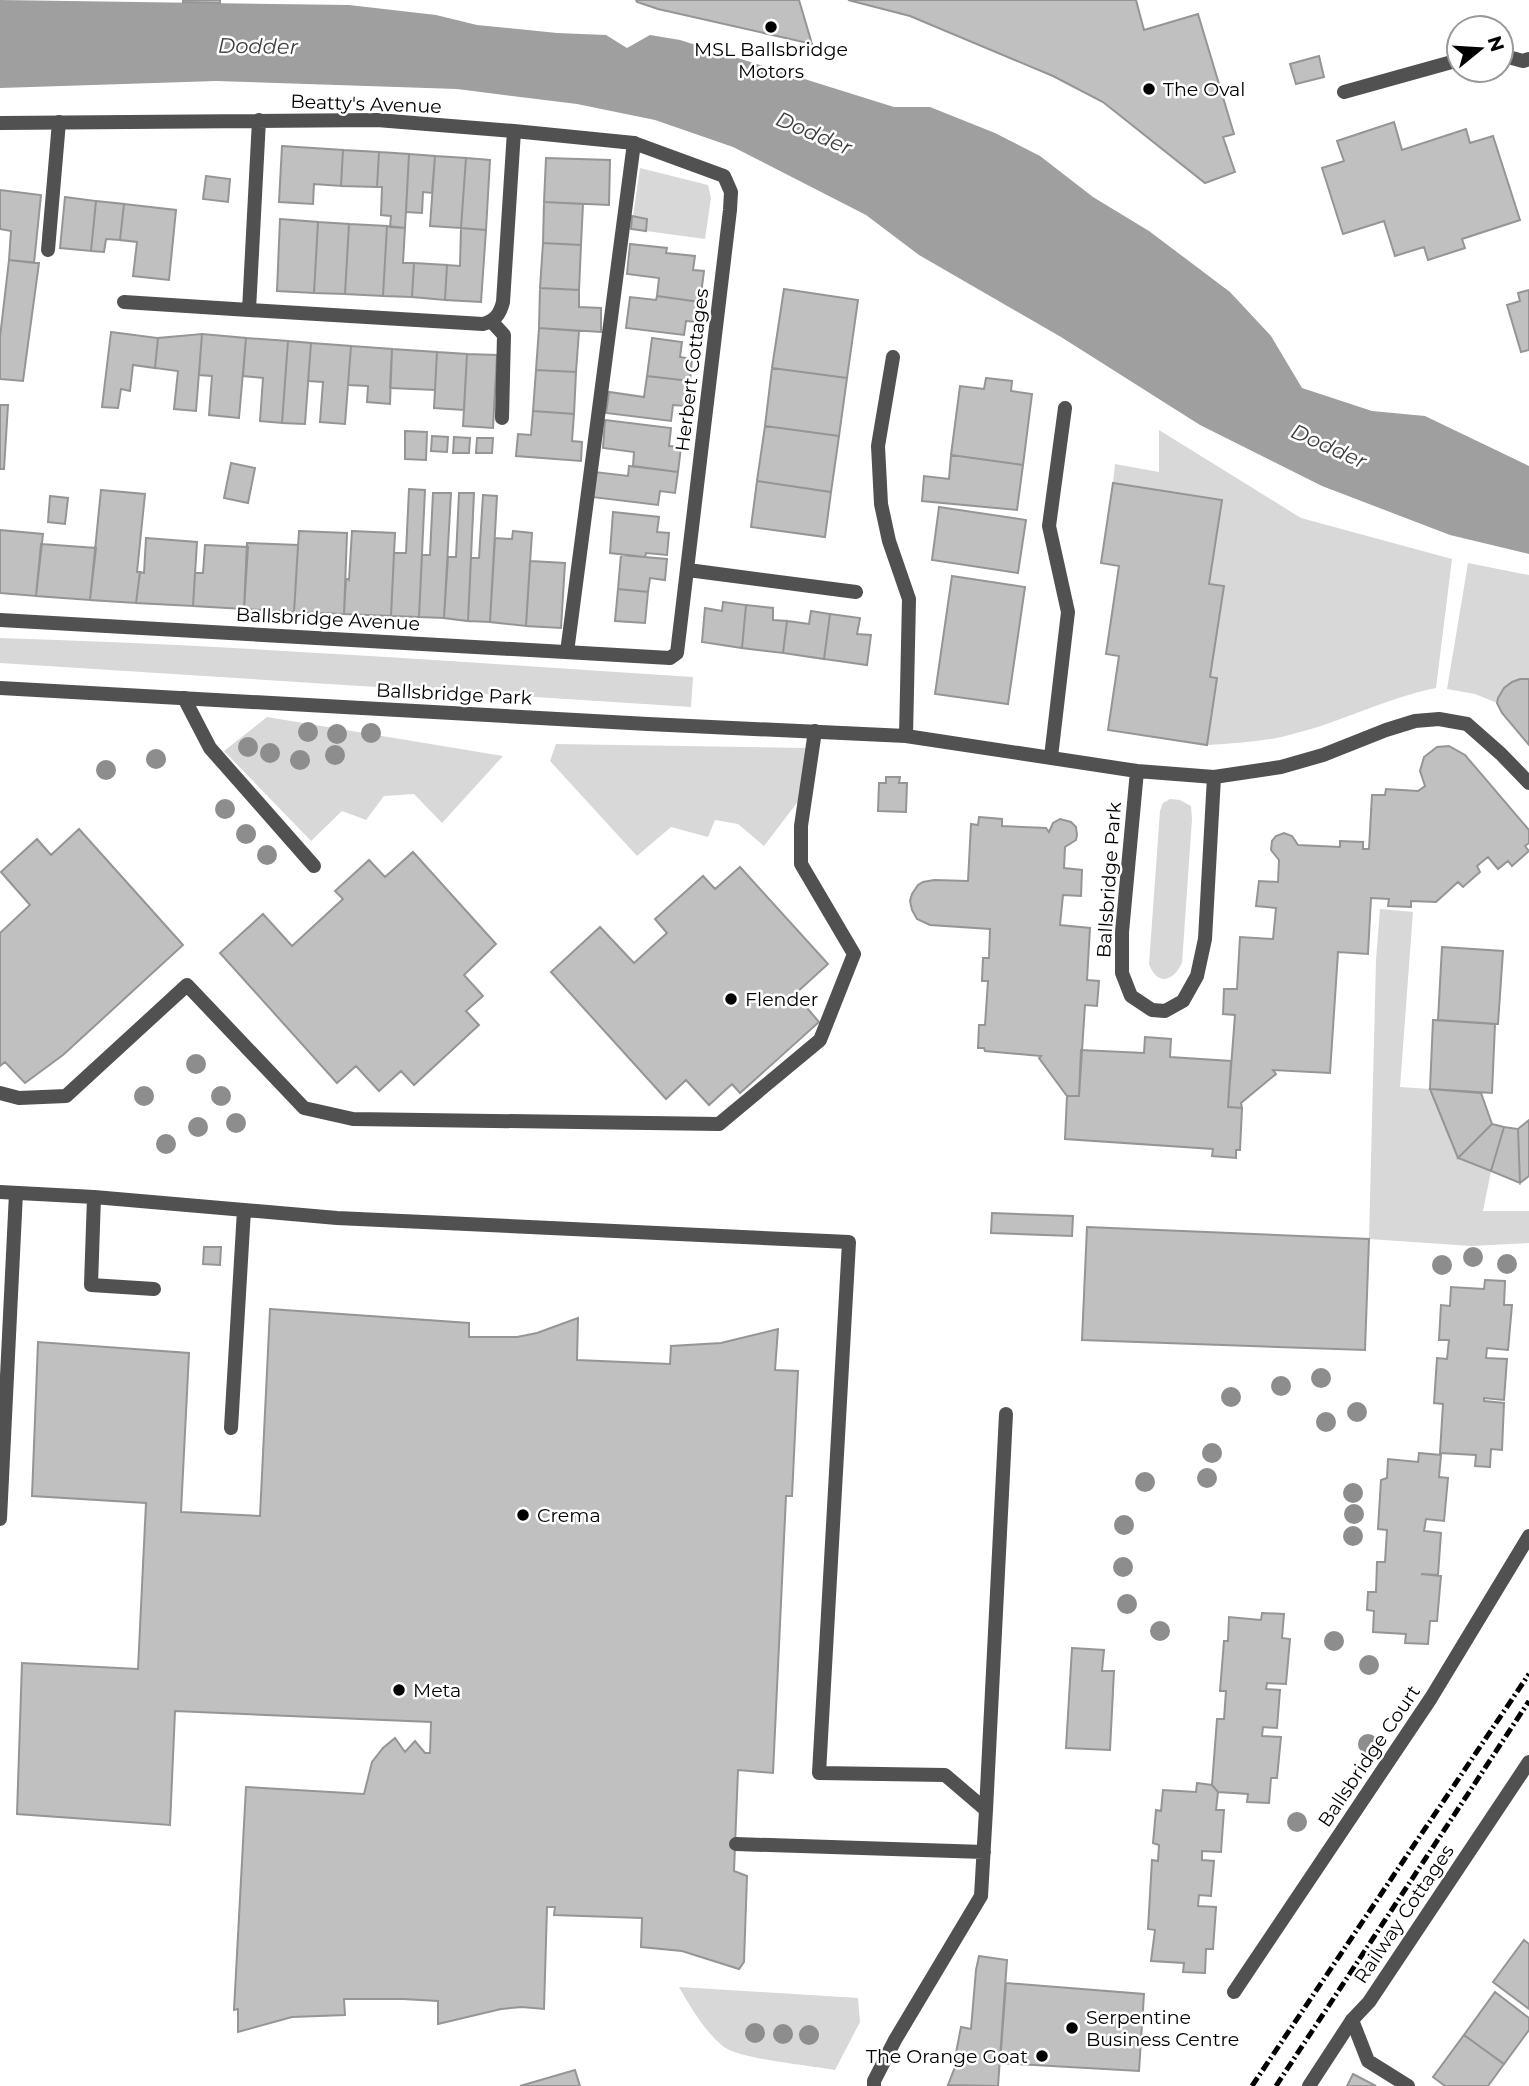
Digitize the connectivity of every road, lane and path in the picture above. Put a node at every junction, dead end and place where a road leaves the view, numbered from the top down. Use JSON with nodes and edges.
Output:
{"nodes":[{"id":1,"x":1445,"y":64,"type":"edge"},
{"id":2,"x":1344,"y":92,"type":"dead end"},
{"id":3,"x":259,"y":120,"type":"junction"},
{"id":4,"x":59,"y":122,"type":"junction"},
{"id":5,"x":0,"y":123,"type":"edge"},
{"id":6,"x":514,"y":131,"type":"junction"},
{"id":7,"x":634,"y":143,"type":"junction"},
{"id":8,"x":724,"y":176,"type":"joint"},
{"id":9,"x":48,"y":250,"type":"dead end"},
{"id":10,"x":124,"y":302,"type":"dead end"},
{"id":11,"x":249,"y":310,"type":"junction"},
{"id":12,"x":492,"y":322,"type":"junction"},
{"id":13,"x":893,"y":357,"type":"dead end"},
{"id":14,"x":1065,"y":408,"type":"dead end"},
{"id":15,"x":502,"y":418,"type":"dead end"},
{"id":16,"x":688,"y":570,"type":"junction"},
{"id":17,"x":856,"y":592,"type":"dead end"},
{"id":18,"x":0,"y":620,"type":"edge"},
{"id":19,"x":567,"y":652,"type":"junction"},
{"id":20,"x":653,"y":657,"type":"joint"},
{"id":21,"x":0,"y":688,"type":"edge"},
{"id":22,"x":184,"y":698,"type":"junction"},
{"id":23,"x":815,"y":731,"type":"junction"},
{"id":24,"x":906,"y":736,"type":"junction"},
{"id":25,"x":1051,"y":757,"type":"junction"},
{"id":26,"x":1137,"y":771,"type":"junction"},
{"id":27,"x":1214,"y":777,"type":"junction"},
{"id":28,"x":1529,"y":783,"type":"edge"},
{"id":29,"x":314,"y":866,"type":"dead end"},
{"id":30,"x":0,"y":1093,"type":"edge"},
{"id":31,"x":0,"y":1192,"type":"edge"},
{"id":32,"x":16,"y":1193,"type":"junction"},
{"id":33,"x":94,"y":1197,"type":"junction"},
{"id":34,"x":244,"y":1210,"type":"junction"},
{"id":35,"x":154,"y":1289,"type":"dead end"},
{"id":36,"x":1006,"y":1414,"type":"dead end"},
{"id":37,"x":231,"y":1428,"type":"dead end"},
{"id":38,"x":0,"y":1519,"type":"edge"},
{"id":39,"x":1529,"y":1536,"type":"edge"},
{"id":40,"x":1529,"y":1762,"type":"edge"},
{"id":41,"x":986,"y":1810,"type":"junction"},
{"id":42,"x":736,"y":1844,"type":"dead end"},
{"id":43,"x":984,"y":1852,"type":"junction"},
{"id":44,"x":1234,"y":1992,"type":"dead end"},
{"id":45,"x":1352,"y":2020,"type":"junction"},
{"id":46,"x":874,"y":2086,"type":"edge"},
{"id":47,"x":1309,"y":2086,"type":"edge"},
{"id":48,"x":1408,"y":2086,"type":"edge"}],
"edges":[{"from":1,"to":2,"type":"street"},
{"from":3,"to":4,"type":"street","name":"Beatty's Avenue"},
{"from":3,"to":6,"type":"street","name":"Beatty's Avenue"},
{"from":3,"to":11,"type":"street"},
{"from":4,"to":5,"type":"street","name":"Beatty's Avenue"},
{"from":4,"to":9,"type":"street"},
{"from":6,"to":7,"type":"street","name":"Beatty's Avenue"},
{"from":6,"to":12,"type":"street"},
{"from":7,"to":8,"type":"street","name":"Beatty's Avenue"},
{"from":7,"to":19,"type":"street"},
{"from":8,"to":16,"type":"street","name":"Herbert Cottages"},
{"from":10,"to":11,"type":"street"},
{"from":11,"to":12,"type":"street"},
{"from":12,"to":15,"type":"street"},
{"from":13,"to":24,"type":"street"},
{"from":14,"to":25,"type":"street"},
{"from":16,"to":17,"type":"street"},
{"from":16,"to":20,"type":"street","name":"Herbert Cottages"},
{"from":18,"to":19,"type":"street","name":"Ballsbridge Avenue"},
{"from":19,"to":20,"type":"street","name":"Ballsbridge Avenue"},
{"from":21,"to":22,"type":"street","name":"Ballsbridge Park"},
{"from":22,"to":23,"type":"street","name":"Ballsbridge Park"},
{"from":22,"to":29,"type":"street"},
{"from":23,"to":24,"type":"street","name":"Ballsbridge Park"},
{"from":23,"to":30,"type":"street"},
{"from":24,"to":25,"type":"street","name":"Ballsbridge Park"},
{"from":25,"to":26,"type":"street","name":"Ballsbridge Park"},
{"from":26,"to":27,"type":"street","name":"Ballsbridge Park"},
{"from":26,"to":27,"type":"street","name":"Ballsbridge Park"},
{"from":27,"to":28,"type":"street","name":"Ballsbridge Park"},
{"from":31,"to":32,"type":"street"},
{"from":32,"to":33,"type":"street"},
{"from":32,"to":38,"type":"street"},
{"from":33,"to":34,"type":"street"},
{"from":33,"to":35,"type":"street"},
{"from":34,"to":37,"type":"street"},
{"from":34,"to":41,"type":"street"},
{"from":36,"to":41,"type":"street"},
{"from":39,"to":44,"type":"street","name":"Ballsbridge Court"},
{"from":40,"to":45,"type":"street","name":"Railway Cottages"},
{"from":41,"to":43,"type":"street"},
{"from":42,"to":43,"type":"street"},
{"from":43,"to":46,"type":"street"},
{"from":45,"to":47,"type":"street","name":"Railway Cottages"},
{"from":45,"to":48,"type":"street"}]}
